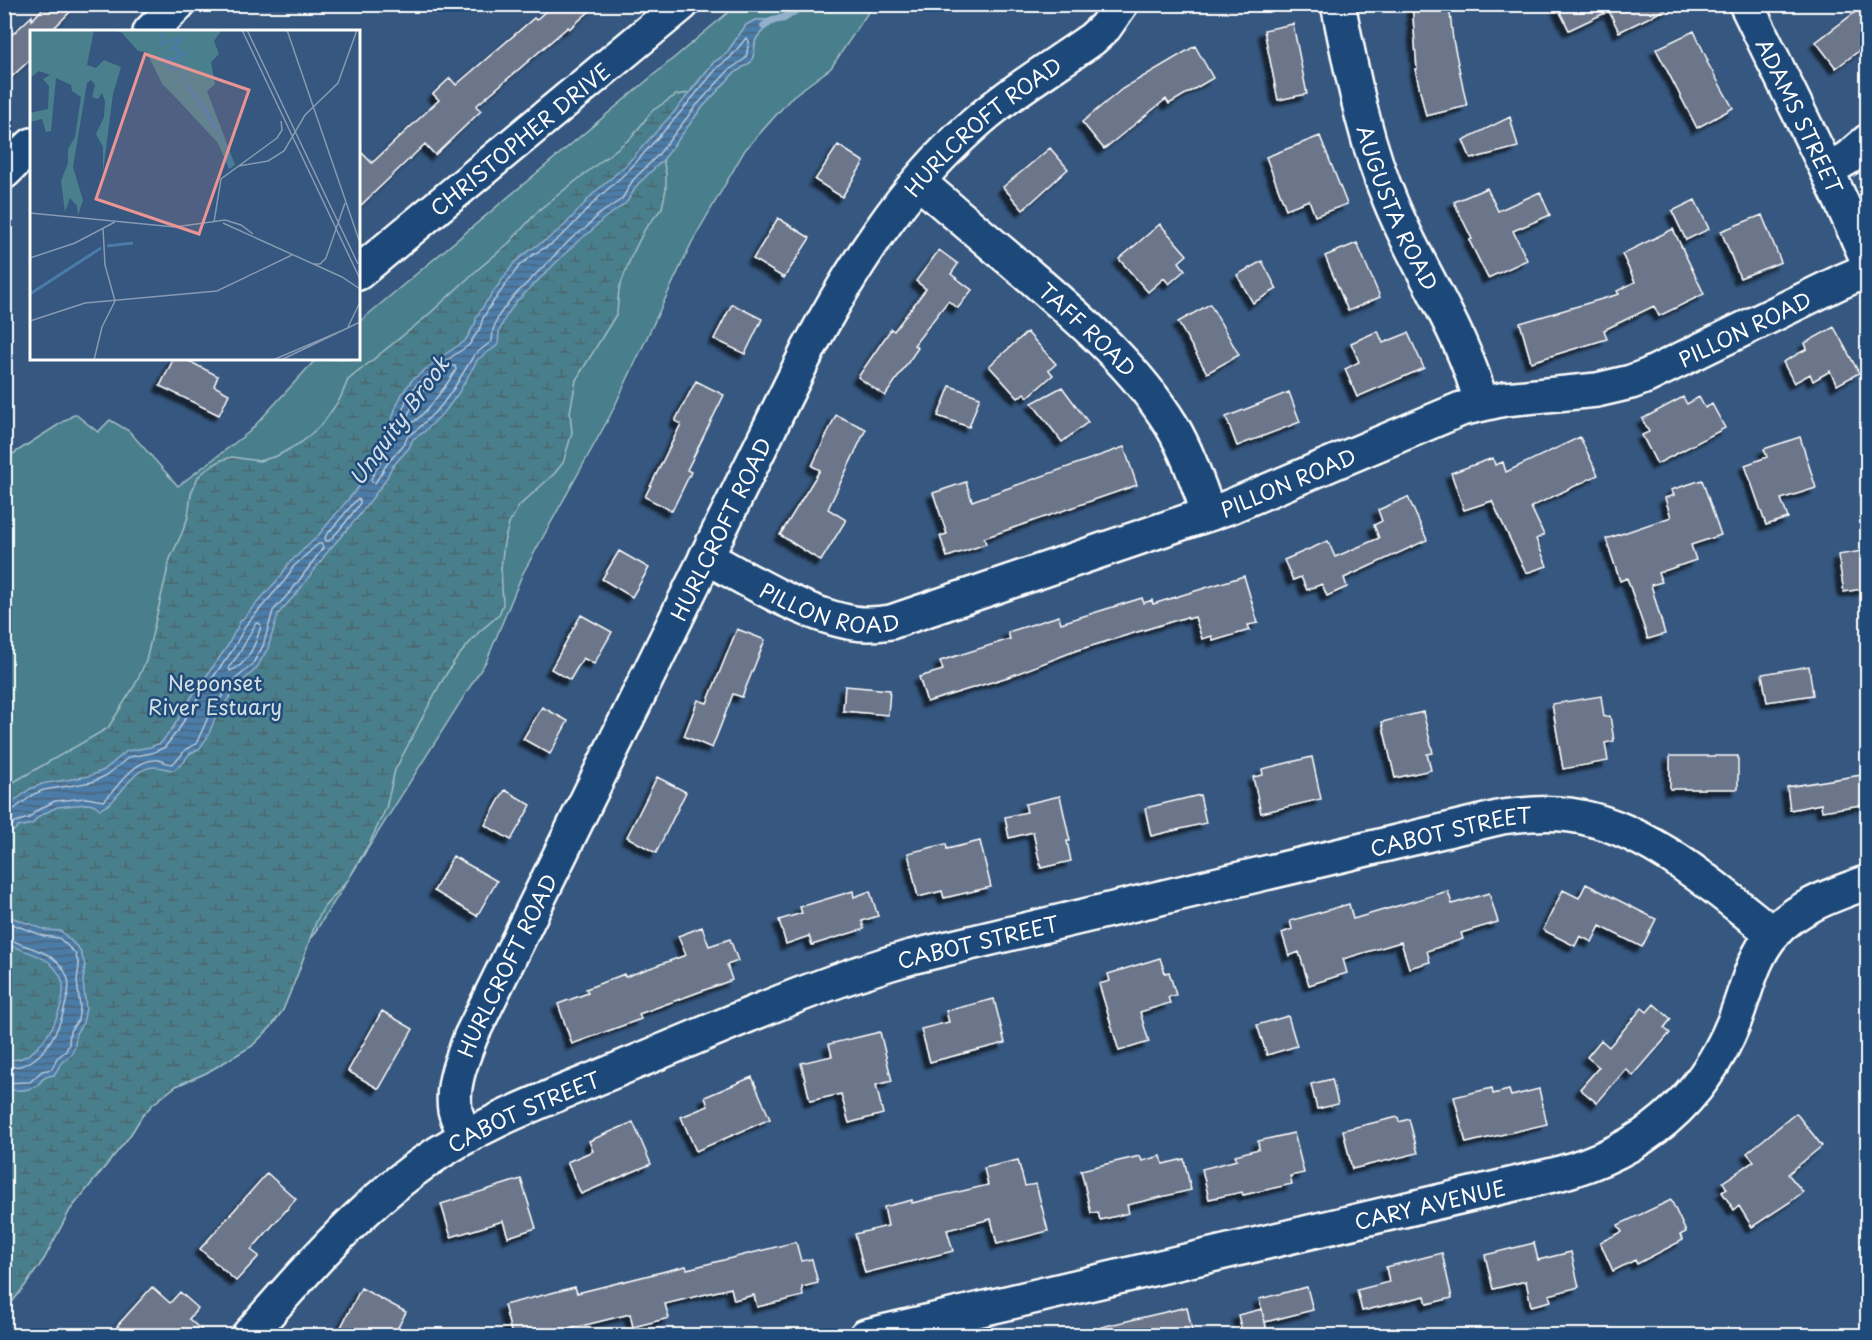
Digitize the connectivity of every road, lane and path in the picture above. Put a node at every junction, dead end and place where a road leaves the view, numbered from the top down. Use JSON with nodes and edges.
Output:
{"nodes":[{"id":1,"x":178,"y":4,"type":"edge"},
{"id":2,"x":681,"y":4,"type":"edge"},
{"id":3,"x":1121,"y":4,"type":"edge"},
{"id":4,"x":1338,"y":4,"type":"edge"},
{"id":5,"x":1746,"y":4,"type":"edge"},
{"id":6,"x":152,"y":30,"type":"edge"},
{"id":7,"x":1868,"y":141,"type":"edge"},
{"id":8,"x":30,"y":148,"type":"edge"},
{"id":9,"x":1827,"y":171,"type":"junction"},
{"id":10,"x":4,"y":172,"type":"edge"},
{"id":11,"x":919,"y":182,"type":"junction"},
{"id":12,"x":1868,"y":261,"type":"edge"},
{"id":13,"x":1868,"y":270,"type":"edge"},
{"id":14,"x":360,"y":271,"type":"edge"},
{"id":15,"x":1481,"y":403,"type":"junction"},
{"id":16,"x":1209,"y":514,"type":"junction"},
{"id":17,"x":706,"y":557,"type":"junction"},
{"id":18,"x":1868,"y":882,"type":"edge"},
{"id":19,"x":1773,"y":934,"type":"junction"},
{"id":20,"x":466,"y":1136,"type":"junction"},
{"id":21,"x":248,"y":1335,"type":"edge"},
{"id":22,"x":866,"y":1335,"type":"edge"}],
"edges":[{"from":1,"to":6,"type":"street"},
{"from":2,"to":14,"type":"street","name":"CHRISTOPHER DRIVE"},
{"from":3,"to":11,"type":"street","name":"HURLCROFT ROAD"},
{"from":4,"to":15,"type":"street","name":"AUGUSTA ROAD"},
{"from":5,"to":9,"type":"street","name":"ADAMS STREET"},
{"from":7,"to":9,"type":"street"},
{"from":8,"to":10,"type":"street"},
{"from":9,"to":12,"type":"street","name":"ADAMS STREET"},
{"from":11,"to":16,"type":"street","name":"TAFF ROAD"},
{"from":11,"to":17,"type":"street","name":"HURLCROFT ROAD"},
{"from":13,"to":15,"type":"street","name":"PILLON ROAD"},
{"from":15,"to":16,"type":"street","name":"PILLON ROAD"},
{"from":16,"to":17,"type":"street","name":"PILLON ROAD"},
{"from":17,"to":20,"type":"street","name":"HURLCROFT ROAD"},
{"from":18,"to":19,"type":"street","name":"CARY AVENUE"},
{"from":19,"to":20,"type":"street","name":"CABOT STREET"},
{"from":19,"to":22,"type":"street","name":"CARY AVENUE"},
{"from":20,"to":21,"type":"street","name":"CABOT STREET"}]}
